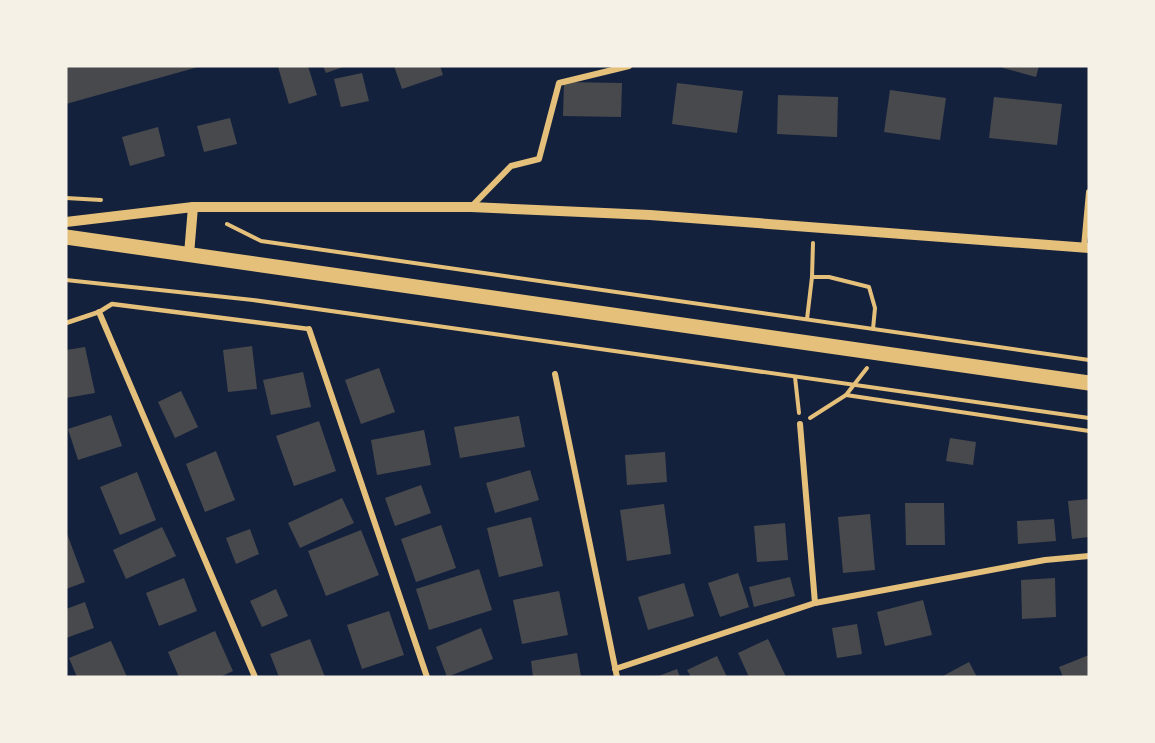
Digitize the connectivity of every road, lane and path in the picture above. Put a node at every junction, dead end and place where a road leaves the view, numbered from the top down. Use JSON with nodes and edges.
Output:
{"nodes":[{"id":1,"x":629,"y":66,"type":"edge"},
{"id":2,"x":1089,"y":192,"type":"edge"},
{"id":3,"x":194,"y":207,"type":"junction"},
{"id":4,"x":471,"y":207,"type":"junction"},
{"id":5,"x":66,"y":222,"type":"edge"},
{"id":6,"x":813,"y":227,"type":"junction"},
{"id":7,"x":66,"y":237,"type":"edge"},
{"id":8,"x":261,"y":241,"type":"dead end"},
{"id":9,"x":1086,"y":248,"type":"edge"},
{"id":10,"x":189,"y":254,"type":"junction"},
{"id":11,"x":66,"y":280,"type":"edge"},
{"id":12,"x":99,"y":312,"type":"junction"},
{"id":13,"x":807,"y":320,"type":"dead end"},
{"id":14,"x":66,"y":324,"type":"edge"},
{"id":15,"x":309,"y":329,"type":"joint"},
{"id":16,"x":1089,"y":360,"type":"edge"},
{"id":17,"x":555,"y":374,"type":"dead end"},
{"id":18,"x":795,"y":377,"type":"junction"},
{"id":19,"x":1089,"y":383,"type":"edge"},
{"id":20,"x":846,"y":395,"type":"dead end"},
{"id":21,"x":1089,"y":418,"type":"edge"},
{"id":22,"x":800,"y":424,"type":"joint"},
{"id":23,"x":1089,"y":431,"type":"edge"},
{"id":24,"x":1089,"y":556,"type":"edge"},
{"id":25,"x":814,"y":603,"type":"junction"},
{"id":26,"x":615,"y":669,"type":"junction"},
{"id":27,"x":255,"y":677,"type":"edge"},
{"id":28,"x":427,"y":677,"type":"edge"},
{"id":29,"x":617,"y":677,"type":"edge"}],
"edges":[{"from":1,"to":4,"type":"street"},
{"from":2,"to":9,"type":"street"},
{"from":3,"to":4,"type":"street"},
{"from":3,"to":5,"type":"street"},
{"from":3,"to":10,"type":"street"},
{"from":4,"to":6,"type":"street"},
{"from":6,"to":9,"type":"street"},
{"from":6,"to":13,"type":"path"},
{"from":7,"to":10,"type":"main road"},
{"from":8,"to":16,"type":"path"},
{"from":10,"to":19,"type":"main road"},
{"from":11,"to":18,"type":"path"},
{"from":12,"to":14,"type":"lane"},
{"from":12,"to":15,"type":"lane"},
{"from":12,"to":27,"type":"street"},
{"from":15,"to":28,"type":"street"},
{"from":17,"to":26,"type":"street"},
{"from":18,"to":21,"type":"path"},
{"from":18,"to":22,"type":"path"},
{"from":20,"to":23,"type":"path"},
{"from":22,"to":25,"type":"street"},
{"from":24,"to":25,"type":"street"},
{"from":25,"to":26,"type":"street"},
{"from":26,"to":29,"type":"street"}]}
